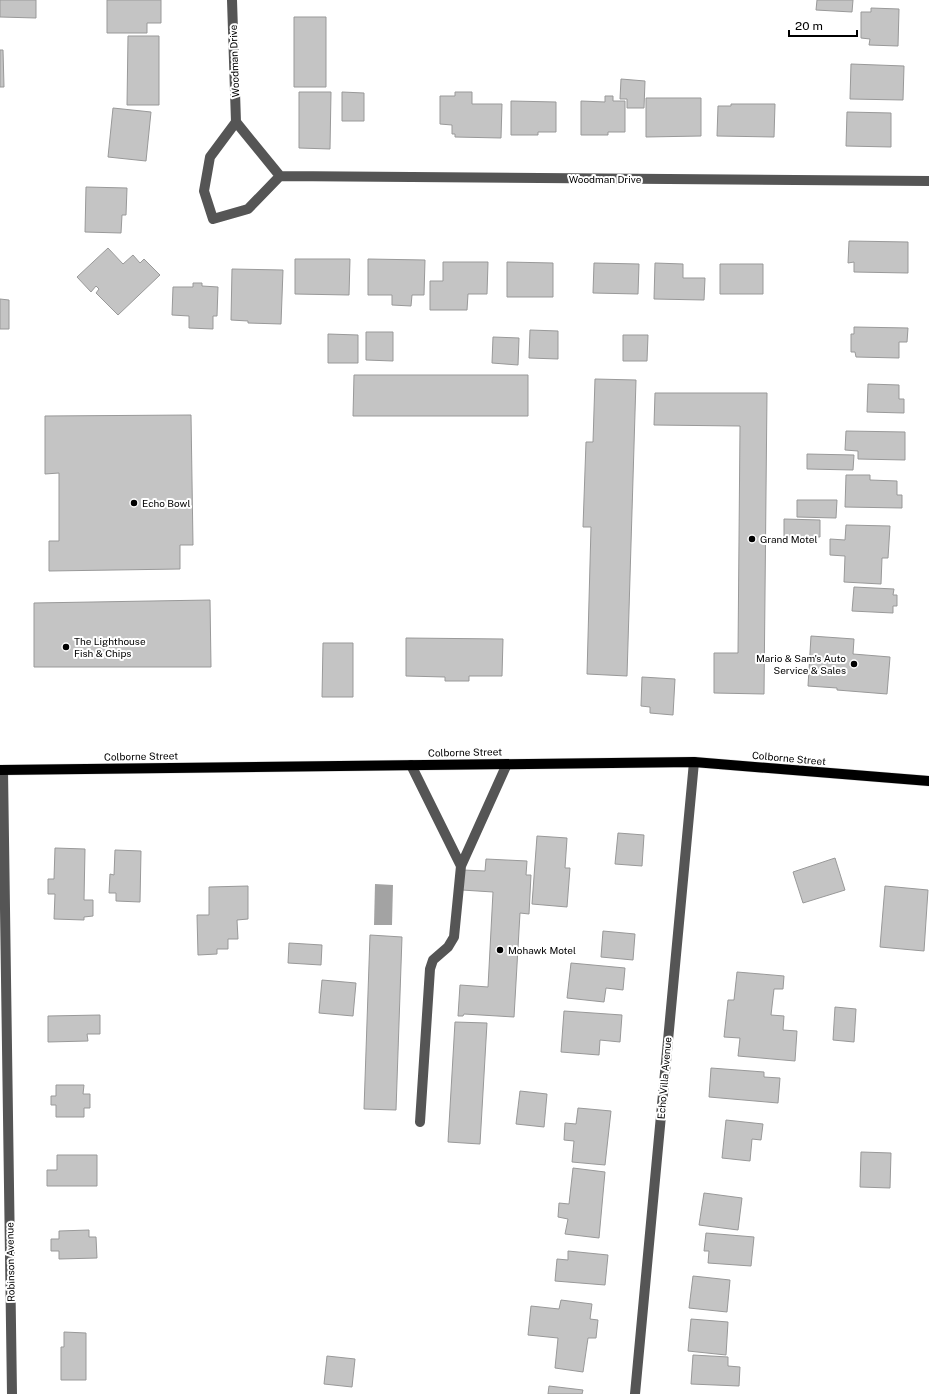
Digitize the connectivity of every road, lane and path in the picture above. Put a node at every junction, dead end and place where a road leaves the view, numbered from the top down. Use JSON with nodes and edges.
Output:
{"nodes":[{"id":1,"x":232,"y":0,"type":"edge"},
{"id":2,"x":236,"y":122,"type":"junction"},
{"id":3,"x":280,"y":176,"type":"junction"},
{"id":4,"x":929,"y":181,"type":"edge"},
{"id":5,"x":694,"y":762,"type":"junction"},
{"id":6,"x":507,"y":764,"type":"junction"},
{"id":7,"x":411,"y":765,"type":"junction"},
{"id":8,"x":1,"y":770,"type":"edge"},
{"id":9,"x":929,"y":781,"type":"edge"},
{"id":10,"x":461,"y":866,"type":"junction"},
{"id":11,"x":420,"y":1122,"type":"dead end"},
{"id":12,"x":12,"y":1394,"type":"edge"},
{"id":13,"x":635,"y":1394,"type":"edge"}],
"edges":[{"from":1,"to":2,"type":"street","name":"Woodman Drive"},
{"from":2,"to":3,"type":"street"},
{"from":2,"to":3,"type":"street"},
{"from":3,"to":4,"type":"street","name":"Woodman Drive"},
{"from":5,"to":6,"type":"main road","name":"Colborne Street"},
{"from":5,"to":9,"type":"main road","name":"Colborne Street"},
{"from":5,"to":13,"type":"street","name":"Echo Villa Avenue"},
{"from":6,"to":7,"type":"main road","name":"Colborne Street"},
{"from":6,"to":10,"type":"street"},
{"from":7,"to":8,"type":"main road","name":"Colborne Street"},
{"from":7,"to":10,"type":"street"},
{"from":8,"to":12,"type":"street","name":"Robinson Avenue"},
{"from":10,"to":11,"type":"street"}]}
